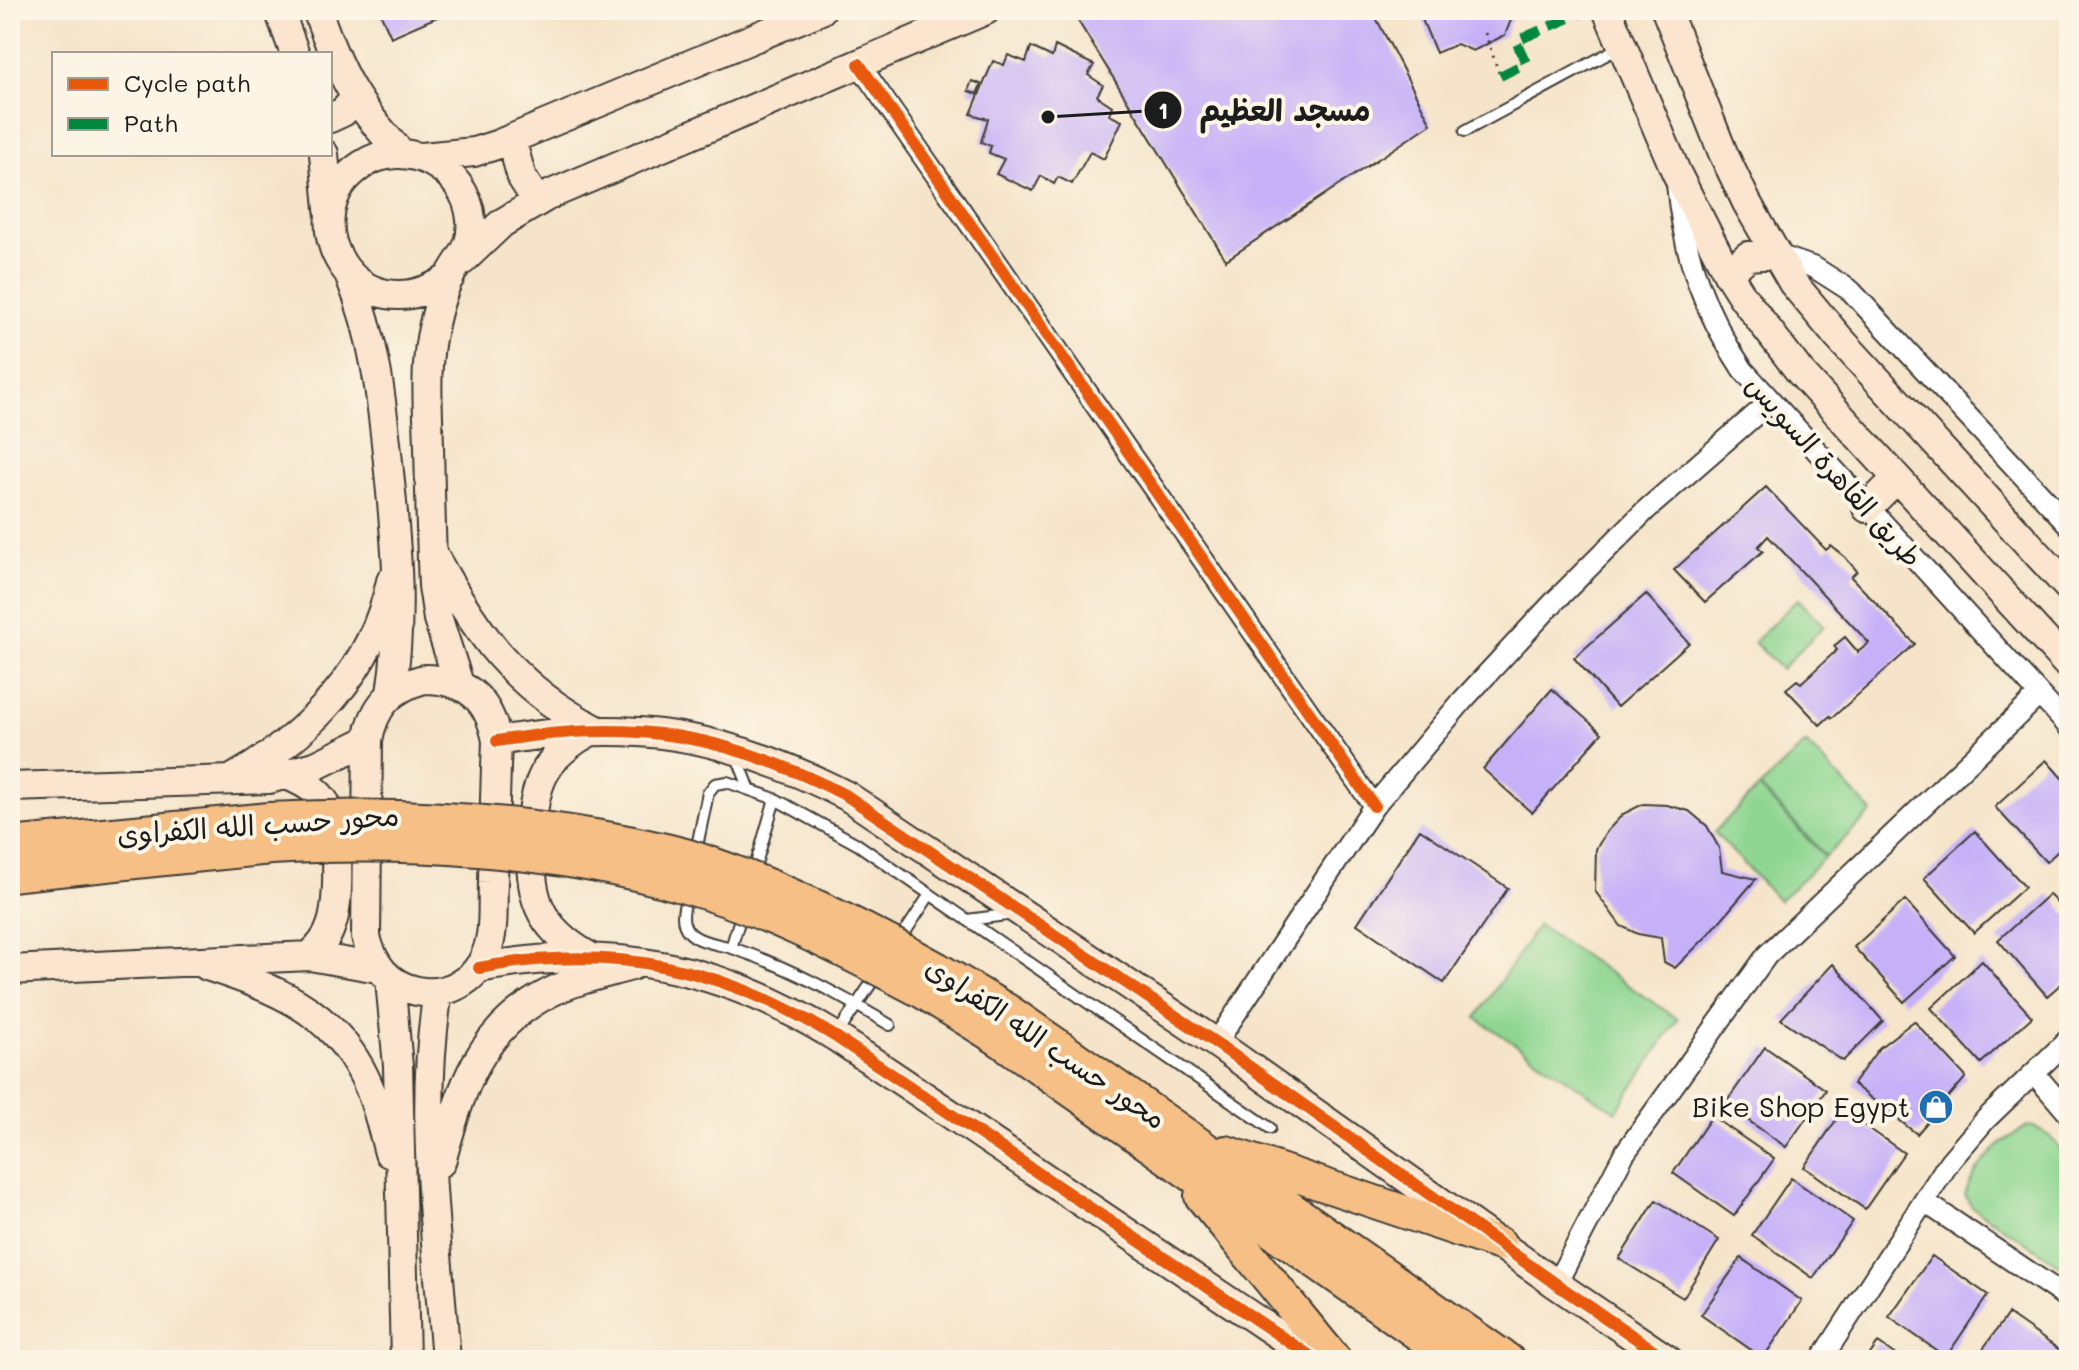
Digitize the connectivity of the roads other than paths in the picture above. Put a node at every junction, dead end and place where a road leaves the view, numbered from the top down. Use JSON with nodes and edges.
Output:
{"nodes":[{"id":1,"x":279,"y":10,"type":"edge"},
{"id":2,"x":317,"y":10,"type":"edge"},
{"id":3,"x":821,"y":10,"type":"edge"},
{"id":4,"x":986,"y":10,"type":"edge"},
{"id":5,"x":1607,"y":10,"type":"edge"},
{"id":6,"x":1666,"y":10,"type":"edge"},
{"id":7,"x":1622,"y":46,"type":"junction"},
{"id":8,"x":294,"y":52,"type":"edge"},
{"id":9,"x":859,"y":64,"type":"junction"},
{"id":10,"x":356,"y":98,"type":"junction"},
{"id":11,"x":332,"y":117,"type":"edge"},
{"id":12,"x":1465,"y":131,"type":"dead end"},
{"id":13,"x":511,"y":139,"type":"junction"},
{"id":14,"x":324,"y":156,"type":"edge"},
{"id":15,"x":412,"y":156,"type":"junction"},
{"id":16,"x":1676,"y":172,"type":"junction"},
{"id":17,"x":537,"y":201,"type":"junction"},
{"id":18,"x":1747,"y":203,"type":"junction"},
{"id":19,"x":330,"y":216,"type":"junction"},
{"id":20,"x":1701,"y":223,"type":"junction"},
{"id":21,"x":1775,"y":254,"type":"junction"},
{"id":22,"x":456,"y":269,"type":"junction"},
{"id":23,"x":349,"y":274,"type":"junction"},
{"id":24,"x":1728,"y":274,"type":"junction"},
{"id":25,"x":1770,"y":402,"type":"junction"},
{"id":26,"x":1897,"y":478,"type":"junction"},
{"id":27,"x":1867,"y":508,"type":"junction"},
{"id":28,"x":2069,"y":525,"type":"edge"},
{"id":29,"x":397,"y":552,"type":"junction"},
{"id":30,"x":432,"y":552,"type":"junction"},
{"id":31,"x":2069,"y":588,"type":"edge"},
{"id":32,"x":2069,"y":666,"type":"edge"},
{"id":33,"x":459,"y":684,"type":"junction"},
{"id":34,"x":391,"y":693,"type":"junction"},
{"id":35,"x":2039,"y":695,"type":"junction"},
{"id":36,"x":2069,"y":727,"type":"edge"},
{"id":37,"x":595,"y":729,"type":"junction"},
{"id":38,"x":368,"y":740,"type":"junction"},
{"id":39,"x":497,"y":741,"type":"junction"},
{"id":40,"x":734,"y":748,"type":"junction"},
{"id":41,"x":287,"y":775,"type":"junction"},
{"id":42,"x":228,"y":781,"type":"junction"},
{"id":43,"x":10,"y":787,"type":"edge"},
{"id":44,"x":750,"y":790,"type":"junction"},
{"id":45,"x":775,"y":799,"type":"junction"},
{"id":46,"x":1374,"y":806,"type":"junction"},
{"id":47,"x":270,"y":834,"type":"junction"},
{"id":48,"x":10,"y":844,"type":"edge"},
{"id":49,"x":10,"y":875,"type":"edge"},
{"id":50,"x":930,"y":894,"type":"junction"},
{"id":51,"x":1020,"y":913,"type":"junction"},
{"id":52,"x":967,"y":920,"type":"junction"},
{"id":53,"x":731,"y":948,"type":"junction"},
{"id":54,"x":310,"y":956,"type":"junction"},
{"id":55,"x":590,"y":957,"type":"junction"},
{"id":56,"x":191,"y":961,"type":"junction"},
{"id":57,"x":645,"y":962,"type":"junction"},
{"id":58,"x":479,"y":968,"type":"junction"},
{"id":59,"x":10,"y":970,"type":"edge"},
{"id":60,"x":384,"y":974,"type":"junction"},
{"id":61,"x":438,"y":992,"type":"junction"},
{"id":62,"x":857,"y":1005,"type":"junction"},
{"id":63,"x":890,"y":1025,"type":"dead end"},
{"id":64,"x":836,"y":1037,"type":"junction"},
{"id":65,"x":2069,"y":1039,"type":"edge"},
{"id":66,"x":1216,"y":1043,"type":"junction"},
{"id":67,"x":2035,"y":1074,"type":"junction"},
{"id":68,"x":2069,"y":1114,"type":"edge"},
{"id":69,"x":1270,"y":1128,"type":"dead end"},
{"id":70,"x":1184,"y":1153,"type":"junction"},
{"id":71,"x":433,"y":1190,"type":"junction"},
{"id":72,"x":400,"y":1191,"type":"junction"},
{"id":73,"x":1925,"y":1202,"type":"junction"},
{"id":74,"x":1500,"y":1244,"type":"junction"},
{"id":75,"x":1556,"y":1284,"type":"junction"},
{"id":76,"x":2069,"y":1299,"type":"edge"},
{"id":77,"x":405,"y":1360,"type":"edge"},
{"id":78,"x":446,"y":1360,"type":"edge"},
{"id":79,"x":1316,"y":1360,"type":"edge"},
{"id":80,"x":1335,"y":1360,"type":"edge"},
{"id":81,"x":1455,"y":1360,"type":"edge"},
{"id":82,"x":1508,"y":1360,"type":"edge"},
{"id":83,"x":1668,"y":1360,"type":"edge"},
{"id":84,"x":1821,"y":1360,"type":"edge"}],
"edges":[{"from":1,"to":8,"type":"street"},
{"from":2,"to":10,"type":"street"},
{"from":3,"to":13,"type":"street"},
{"from":4,"to":9,"type":"street"},
{"from":5,"to":7,"type":"street","name":"طريق القاهرة السويس"},
{"from":6,"to":18,"type":"street"},
{"from":7,"to":12,"type":"lane"},
{"from":7,"to":16,"type":"street","name":"طريق القاهرة السويس"},
{"from":9,"to":17,"type":"street"},
{"from":9,"to":46,"type":"street"},
{"from":10,"to":11,"type":"street"},
{"from":10,"to":15,"type":"street"},
{"from":13,"to":15,"type":"street"},
{"from":13,"to":17,"type":"street"},
{"from":14,"to":19,"type":"street"},
{"from":15,"to":19,"type":"street"},
{"from":15,"to":22,"type":"street"},
{"from":16,"to":20,"type":"street","name":"طريق القاهرة السويس"},
{"from":16,"to":25,"type":"street","name":"طريق القاهرة السويس"},
{"from":17,"to":22,"type":"street"},
{"from":18,"to":20,"type":"street"},
{"from":18,"to":21,"type":"street"},
{"from":19,"to":23,"type":"street"},
{"from":20,"to":24,"type":"street","name":"طريق القاهرة السويس"},
{"from":21,"to":24,"type":"street"},
{"from":21,"to":28,"type":"street"},
{"from":21,"to":31,"type":"street"},
{"from":22,"to":23,"type":"street"},
{"from":22,"to":30,"type":"street"},
{"from":23,"to":29,"type":"street"},
{"from":24,"to":26,"type":"street","name":"طريق القاهرة السويس"},
{"from":25,"to":27,"type":"street","name":"طريق القاهرة السويس"},
{"from":25,"to":46,"type":"street"},
{"from":26,"to":27,"type":"street"},
{"from":26,"to":32,"type":"street","name":"طريق القاهرة السويس"},
{"from":27,"to":35,"type":"street","name":"طريق القاهرة السويس"},
{"from":29,"to":34,"type":"street"},
{"from":29,"to":42,"type":"street"},
{"from":30,"to":33,"type":"street"},
{"from":30,"to":37,"type":"street"},
{"from":33,"to":34,"type":"street"},
{"from":33,"to":39,"type":"street"},
{"from":34,"to":38,"type":"street"},
{"from":35,"to":36,"type":"street","name":"طريق القاهرة السويس"},
{"from":35,"to":75,"type":"street"},
{"from":37,"to":39,"type":"street"},
{"from":37,"to":40,"type":"street"},
{"from":37,"to":55,"type":"street"},
{"from":38,"to":41,"type":"street"},
{"from":38,"to":60,"type":"street"},
{"from":39,"to":58,"type":"street"},
{"from":40,"to":44,"type":"lane"},
{"from":40,"to":51,"type":"street"},
{"from":41,"to":42,"type":"street"},
{"from":41,"to":54,"type":"street"},
{"from":42,"to":43,"type":"street"},
{"from":44,"to":45,"type":"lane"},
{"from":44,"to":53,"type":"lane"},
{"from":45,"to":50,"type":"lane"},
{"from":45,"to":53,"type":"lane"},
{"from":46,"to":66,"type":"street"},
{"from":47,"to":48,"type":"main road","name":"محور حسب الله الكفراوى"},
{"from":47,"to":49,"type":"main road","name":"محور حسب الله الكفراوى"},
{"from":47,"to":70,"type":"main road","name":"محور حسب الله الكفراوى","bridge":true},
{"from":50,"to":52,"type":"lane"},
{"from":50,"to":62,"type":"lane"},
{"from":51,"to":52,"type":"lane"},
{"from":51,"to":66,"type":"street"},
{"from":52,"to":69,"type":"lane"},
{"from":53,"to":62,"type":"lane"},
{"from":54,"to":56,"type":"street"},
{"from":54,"to":60,"type":"street"},
{"from":55,"to":57,"type":"street"},
{"from":55,"to":58,"type":"street"},
{"from":56,"to":59,"type":"street"},
{"from":56,"to":72,"type":"street"},
{"from":57,"to":64,"type":"street"},
{"from":57,"to":71,"type":"street"},
{"from":58,"to":61,"type":"street"},
{"from":60,"to":61,"type":"street"},
{"from":60,"to":72,"type":"street"},
{"from":61,"to":71,"type":"street"},
{"from":62,"to":63,"type":"lane"},
{"from":62,"to":64,"type":"lane"},
{"from":64,"to":79,"type":"street"},
{"from":65,"to":67,"type":"street"},
{"from":66,"to":74,"type":"street"},
{"from":67,"to":68,"type":"street"},
{"from":67,"to":73,"type":"street"},
{"from":70,"to":74,"type":"main road"},
{"from":70,"to":80,"type":"main road"},
{"from":70,"to":81,"type":"main road","name":"محور حسب الله الكفراوى"},
{"from":70,"to":82,"type":"main road","name":"محور حسب الله الكفراوى"},
{"from":71,"to":78,"type":"street"},
{"from":72,"to":77,"type":"street"},
{"from":73,"to":76,"type":"street"},
{"from":73,"to":84,"type":"street"},
{"from":74,"to":75,"type":"street"},
{"from":75,"to":83,"type":"street"}]}
